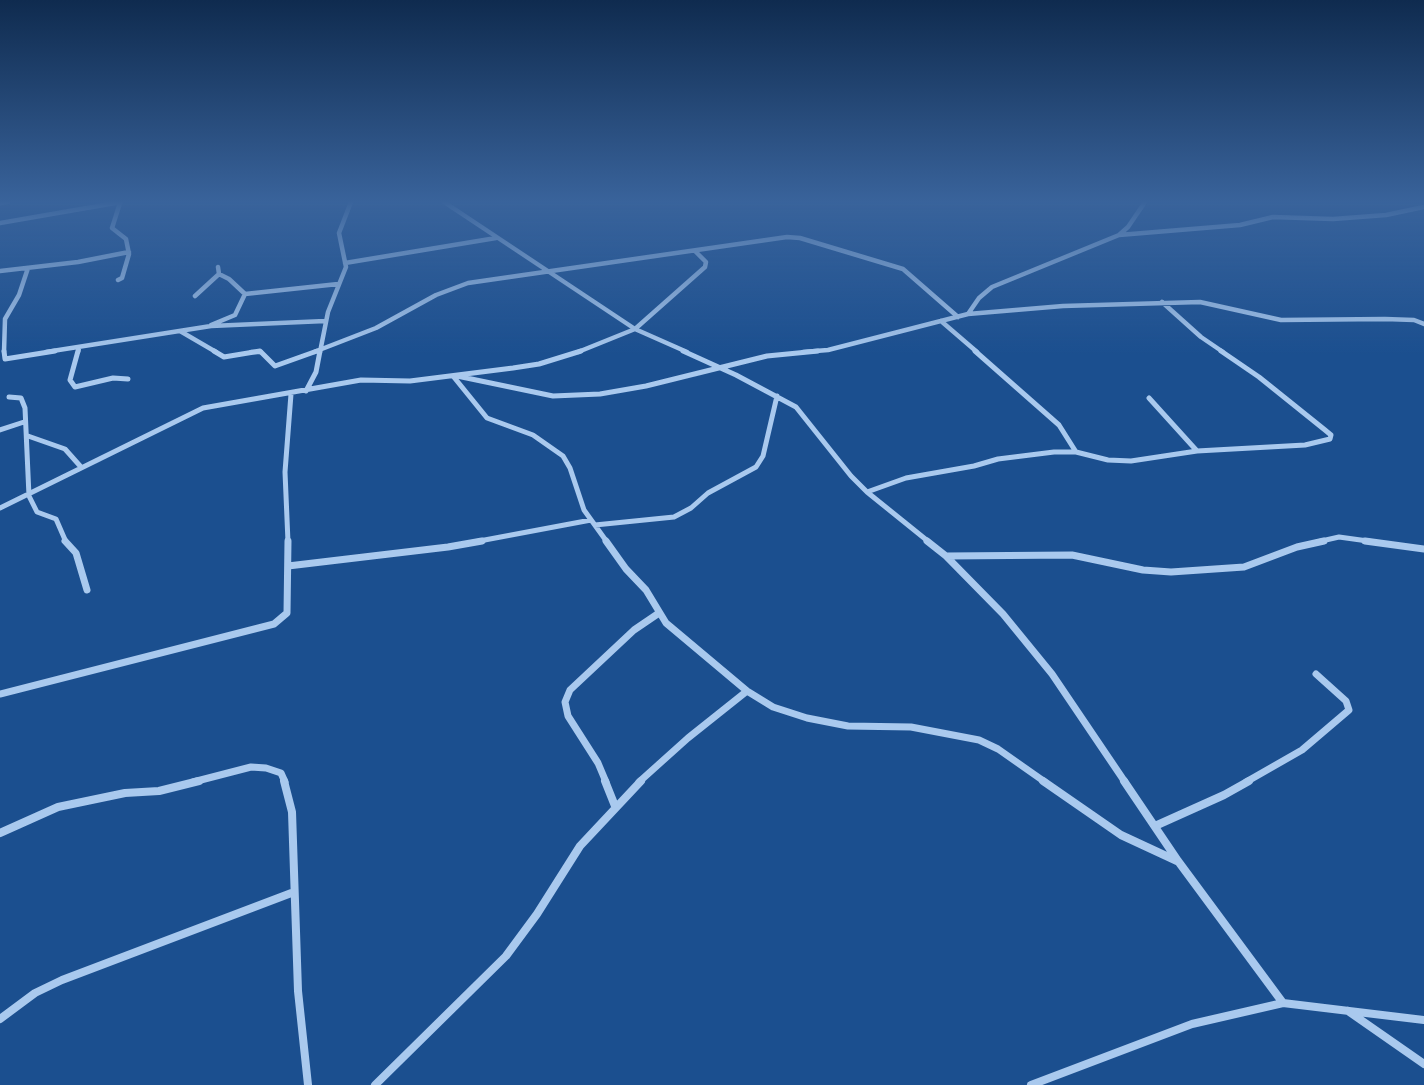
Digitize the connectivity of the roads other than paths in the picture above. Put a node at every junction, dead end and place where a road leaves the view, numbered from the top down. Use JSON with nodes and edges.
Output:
{"nodes":[{"id":1,"x":129,"y":252,"type":"edge"},
{"id":2,"x":126,"y":253,"type":"edge"},
{"id":3,"x":343,"y":253,"type":"edge"},
{"id":4,"x":408,"y":253,"type":"edge"},
{"id":5,"x":518,"y":253,"type":"edge"},
{"id":6,"x":684,"y":253,"type":"edge"},
{"id":7,"x":697,"y":253,"type":"edge"},
{"id":8,"x":849,"y":253,"type":"edge"},
{"id":9,"x":1076,"y":253,"type":"edge"},
{"id":10,"x":345,"y":263,"type":"junction"},
{"id":11,"x":218,"y":267,"type":"dead end"},
{"id":12,"x":28,"y":268,"type":"junction"},
{"id":13,"x":0,"y":271,"type":"edge"},
{"id":14,"x":548,"y":272,"type":"junction"},
{"id":15,"x":219,"y":274,"type":"junction"},
{"id":16,"x":118,"y":280,"type":"dead end"},
{"id":17,"x":339,"y":284,"type":"junction"},
{"id":18,"x":245,"y":294,"type":"junction"},
{"id":19,"x":195,"y":296,"type":"dead end"},
{"id":20,"x":1162,"y":302,"type":"junction"},
{"id":21,"x":969,"y":314,"type":"junction"},
{"id":22,"x":958,"y":317,"type":"junction"},
{"id":23,"x":326,"y":321,"type":"junction"},
{"id":24,"x":941,"y":321,"type":"junction"},
{"id":25,"x":1424,"y":324,"type":"edge"},
{"id":26,"x":211,"y":326,"type":"junction"},
{"id":27,"x":2,"y":329,"type":"edge"},
{"id":28,"x":634,"y":329,"type":"junction"},
{"id":29,"x":180,"y":331,"type":"junction"},
{"id":30,"x":79,"y":348,"type":"junction"},
{"id":31,"x":319,"y":352,"type":"junction"},
{"id":32,"x":2,"y":360,"type":"edge"},
{"id":33,"x":718,"y":367,"type":"junction"},
{"id":34,"x":455,"y":376,"type":"junction"},
{"id":35,"x":128,"y":379,"type":"dead end"},
{"id":36,"x":306,"y":391,"type":"junction"},
{"id":37,"x":291,"y":394,"type":"junction"},
{"id":38,"x":777,"y":396,"type":"junction"},
{"id":39,"x":9,"y":397,"type":"dead end"},
{"id":40,"x":1149,"y":398,"type":"dead end"},
{"id":41,"x":24,"y":422,"type":"junction"},
{"id":42,"x":0,"y":430,"type":"edge"},
{"id":43,"x":28,"y":436,"type":"junction"},
{"id":44,"x":1197,"y":451,"type":"junction"},
{"id":45,"x":1076,"y":452,"type":"junction"},
{"id":46,"x":81,"y":467,"type":"junction"},
{"id":47,"x":867,"y":492,"type":"junction"},
{"id":48,"x":29,"y":496,"type":"junction"},
{"id":49,"x":0,"y":508,"type":"edge"},
{"id":50,"x":593,"y":523,"type":"junction"},
{"id":51,"x":1424,"y":549,"type":"edge"},
{"id":52,"x":946,"y":556,"type":"junction"},
{"id":53,"x":288,"y":566,"type":"junction"},
{"id":54,"x":87,"y":590,"type":"dead end"},
{"id":55,"x":658,"y":613,"type":"junction"},
{"id":56,"x":1316,"y":674,"type":"dead end"},
{"id":57,"x":747,"y":691,"type":"junction"},
{"id":58,"x":0,"y":694,"type":"edge"},
{"id":59,"x":615,"y":806,"type":"junction"},
{"id":60,"x":1155,"y":826,"type":"junction"},
{"id":61,"x":0,"y":833,"type":"edge"},
{"id":62,"x":1178,"y":861,"type":"junction"},
{"id":63,"x":294,"y":892,"type":"junction"},
{"id":64,"x":1283,"y":1004,"type":"junction"},
{"id":65,"x":1347,"y":1011,"type":"junction"},
{"id":66,"x":0,"y":1019,"type":"edge"},
{"id":67,"x":1424,"y":1020,"type":"edge"},
{"id":68,"x":1424,"y":1064,"type":"edge"},
{"id":69,"x":308,"y":1085,"type":"edge"},
{"id":70,"x":375,"y":1085,"type":"edge"},
{"id":71,"x":1031,"y":1085,"type":"edge"}],
"edges":[{"from":1,"to":16,"type":"street"},
{"from":2,"to":12,"type":"street"},
{"from":3,"to":10,"type":"street"},
{"from":4,"to":10,"type":"street"},
{"from":5,"to":14,"type":"street"},
{"from":6,"to":14,"type":"street"},
{"from":7,"to":28,"type":"street"},
{"from":8,"to":22,"type":"street"},
{"from":9,"to":21,"type":"street"},
{"from":10,"to":17,"type":"street"},
{"from":11,"to":15,"type":"street"},
{"from":12,"to":13,"type":"street"},
{"from":12,"to":27,"type":"street"},
{"from":14,"to":28,"type":"street"},
{"from":14,"to":31,"type":"street"},
{"from":15,"to":18,"type":"street"},
{"from":15,"to":19,"type":"street"},
{"from":17,"to":18,"type":"street"},
{"from":17,"to":23,"type":"street"},
{"from":18,"to":26,"type":"street"},
{"from":20,"to":21,"type":"street"},
{"from":20,"to":25,"type":"street"},
{"from":20,"to":44,"type":"street"},
{"from":21,"to":22,"type":"street"},
{"from":22,"to":24,"type":"street"},
{"from":23,"to":26,"type":"street"},
{"from":23,"to":31,"type":"street"},
{"from":24,"to":33,"type":"street"},
{"from":24,"to":45,"type":"street"},
{"from":26,"to":29,"type":"street"},
{"from":27,"to":32,"type":"street"},
{"from":28,"to":33,"type":"street"},
{"from":28,"to":34,"type":"street"},
{"from":29,"to":30,"type":"street"},
{"from":29,"to":31,"type":"street"},
{"from":30,"to":32,"type":"street"},
{"from":30,"to":35,"type":"street"},
{"from":31,"to":36,"type":"street"},
{"from":33,"to":34,"type":"street"},
{"from":33,"to":38,"type":"street"},
{"from":34,"to":36,"type":"street"},
{"from":34,"to":50,"type":"street"},
{"from":36,"to":37,"type":"street"},
{"from":37,"to":46,"type":"street"},
{"from":37,"to":53,"type":"street"},
{"from":38,"to":47,"type":"street"},
{"from":38,"to":50,"type":"street"},
{"from":39,"to":41,"type":"street"},
{"from":40,"to":44,"type":"street"},
{"from":41,"to":42,"type":"street"},
{"from":41,"to":43,"type":"street"},
{"from":43,"to":46,"type":"street"},
{"from":43,"to":48,"type":"street"},
{"from":44,"to":45,"type":"street"},
{"from":45,"to":47,"type":"street"},
{"from":46,"to":48,"type":"street"},
{"from":47,"to":52,"type":"street"},
{"from":48,"to":49,"type":"street"},
{"from":48,"to":54,"type":"street"},
{"from":50,"to":53,"type":"street"},
{"from":50,"to":55,"type":"street"},
{"from":51,"to":52,"type":"street"},
{"from":52,"to":60,"type":"street"},
{"from":53,"to":58,"type":"street"},
{"from":55,"to":57,"type":"street"},
{"from":55,"to":59,"type":"street"},
{"from":56,"to":60,"type":"street"},
{"from":57,"to":59,"type":"street"},
{"from":57,"to":62,"type":"street"},
{"from":59,"to":70,"type":"street"},
{"from":60,"to":62,"type":"street"},
{"from":61,"to":63,"type":"street"},
{"from":62,"to":64,"type":"street"},
{"from":63,"to":66,"type":"street"},
{"from":63,"to":69,"type":"street"},
{"from":64,"to":65,"type":"street"},
{"from":64,"to":71,"type":"street"},
{"from":65,"to":67,"type":"street"},
{"from":65,"to":68,"type":"street"}]}
